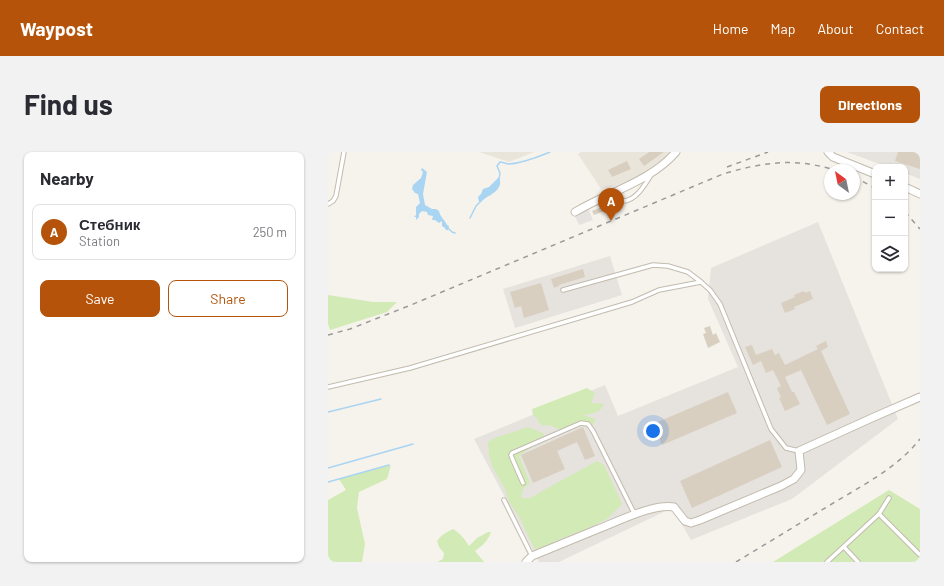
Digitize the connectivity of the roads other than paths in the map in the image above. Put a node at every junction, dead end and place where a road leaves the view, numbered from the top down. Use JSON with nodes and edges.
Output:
{"nodes":[{"id":1,"x":344,"y":152,"type":"edge"},
{"id":2,"x":676,"y":152,"type":"edge"},
{"id":3,"x":828,"y":152,"type":"edge"},
{"id":4,"x":653,"y":172,"type":"junction"},
{"id":5,"x":872,"y":173,"type":"edge"},
{"id":6,"x":908,"y":188,"type":"edge"},
{"id":7,"x":612,"y":193,"type":"junction"},
{"id":8,"x":920,"y":194,"type":"edge"},
{"id":9,"x":328,"y":204,"type":"edge"},
{"id":10,"x":575,"y":212,"type":"dead end"},
{"id":11,"x":701,"y":282,"type":"junction"},
{"id":12,"x":564,"y":290,"type":"dead end"},
{"id":13,"x":328,"y":387,"type":"edge"},
{"id":14,"x":920,"y":397,"type":"edge"},
{"id":15,"x":799,"y":451,"type":"junction"},
{"id":16,"x":523,"y":483,"type":"dead end"},
{"id":17,"x":890,"y":498,"type":"dead end"},
{"id":18,"x":504,"y":500,"type":"dead end"},
{"id":19,"x":637,"y":513,"type":"junction"},
{"id":20,"x":879,"y":514,"type":"junction"},
{"id":21,"x":844,"y":547,"type":"junction"},
{"id":22,"x":920,"y":555,"type":"edge"},
{"id":23,"x":532,"y":556,"type":"junction"},
{"id":24,"x":526,"y":562,"type":"edge"},
{"id":25,"x":827,"y":562,"type":"edge"},
{"id":26,"x":858,"y":562,"type":"edge"}],
"edges":[{"from":1,"to":9,"type":"lane"},
{"from":2,"to":4,"type":"street"},
{"from":3,"to":5,"type":"street"},
{"from":4,"to":7,"type":"street"},
{"from":4,"to":7,"type":"lane"},
{"from":6,"to":8,"type":"street"},
{"from":7,"to":10,"type":"street"},
{"from":11,"to":12,"type":"lane"},
{"from":11,"to":13,"type":"lane"},
{"from":11,"to":15,"type":"lane"},
{"from":14,"to":15,"type":"street"},
{"from":15,"to":19,"type":"street"},
{"from":16,"to":19,"type":"lane"},
{"from":17,"to":20,"type":"lane"},
{"from":18,"to":23,"type":"lane"},
{"from":19,"to":23,"type":"street"},
{"from":20,"to":21,"type":"lane"},
{"from":20,"to":22,"type":"lane"},
{"from":21,"to":25,"type":"lane"},
{"from":21,"to":26,"type":"lane"},
{"from":23,"to":24,"type":"street"}]}
